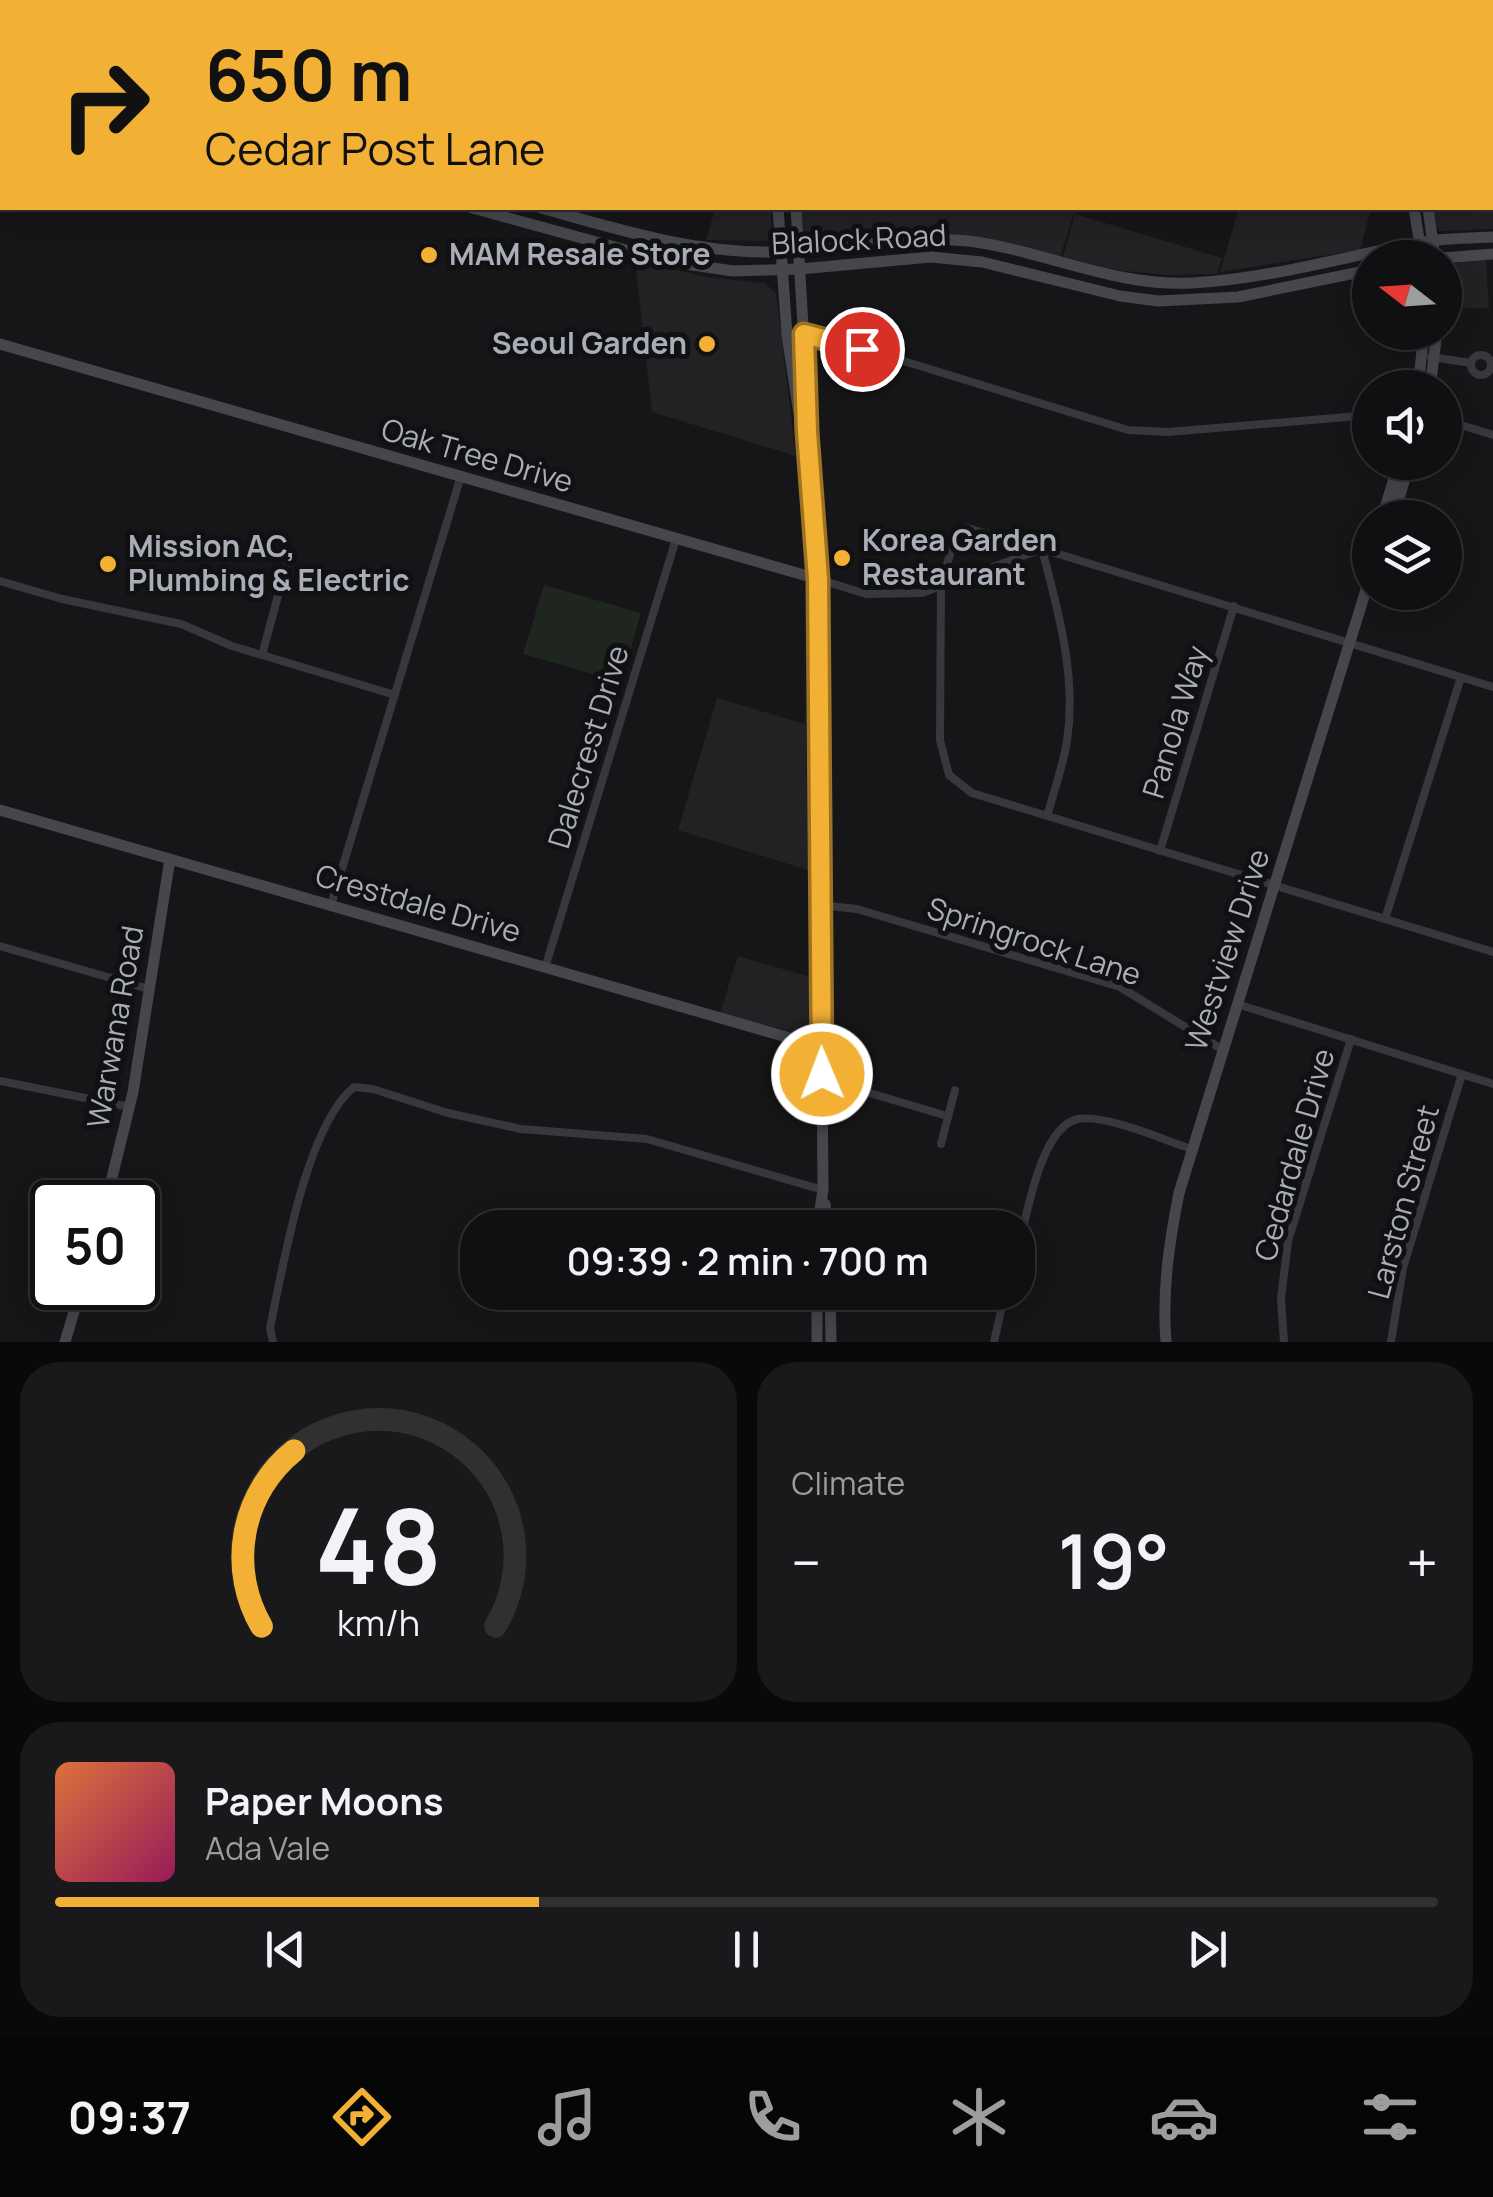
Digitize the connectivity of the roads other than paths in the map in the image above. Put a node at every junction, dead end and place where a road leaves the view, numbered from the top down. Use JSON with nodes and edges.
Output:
{"nodes":[{"id":1,"x":479,"y":210,"type":"edge"},
{"id":2,"x":549,"y":210,"type":"edge"},
{"id":3,"x":778,"y":210,"type":"edge"},
{"id":4,"x":796,"y":210,"type":"edge"},
{"id":5,"x":1414,"y":210,"type":"edge"},
{"id":6,"x":1428,"y":210,"type":"edge"},
{"id":7,"x":560,"y":213,"type":"junction"},
{"id":8,"x":555,"y":232,"type":"junction"},
{"id":9,"x":1493,"y":237,"type":"edge"},
{"id":10,"x":654,"y":238,"type":"junction"},
{"id":11,"x":929,"y":239,"type":"junction"},
{"id":12,"x":1420,"y":240,"type":"edge"},
{"id":13,"x":1435,"y":240,"type":"joint"},
{"id":14,"x":799,"y":251,"type":"junction"},
{"id":15,"x":781,"y":252,"type":"junction"},
{"id":16,"x":1493,"y":254,"type":"edge"},
{"id":17,"x":1352,"y":256,"type":"edge"},
{"id":18,"x":1462,"y":256,"type":"edge"},
{"id":19,"x":649,"y":257,"type":"junction"},
{"id":20,"x":931,"y":257,"type":"junction"},
{"id":21,"x":1053,"y":261,"type":"junction"},
{"id":22,"x":800,"y":269,"type":"junction"},
{"id":23,"x":1292,"y":269,"type":"junction"},
{"id":24,"x":782,"y":270,"type":"junction"},
{"id":25,"x":1352,"y":274,"type":"edge"},
{"id":26,"x":1047,"y":278,"type":"junction"},
{"id":27,"x":1193,"y":283,"type":"junction"},
{"id":28,"x":1292,"y":286,"type":"junction"},
{"id":29,"x":1194,"y":300,"type":"junction"},
{"id":30,"x":804,"y":334,"type":"junction"},
{"id":31,"x":0,"y":344,"type":"edge"},
{"id":32,"x":1422,"y":350,"type":"edge"},
{"id":33,"x":1436,"y":350,"type":"edge"},
{"id":34,"x":1422,"y":356,"type":"junction"},
{"id":35,"x":1436,"y":358,"type":"junction"},
{"id":36,"x":1472,"y":363,"type":"dead end"},
{"id":37,"x":1420,"y":370,"type":"edge"},
{"id":38,"x":1434,"y":370,"type":"edge"},
{"id":39,"x":1352,"y":417,"type":"edge"},
{"id":40,"x":1462,"y":425,"type":"edge"},
{"id":41,"x":807,"y":432,"type":"junction"},
{"id":42,"x":1493,"y":435,"type":"edge"},
{"id":43,"x":462,"y":476,"type":"junction"},
{"id":44,"x":676,"y":539,"type":"junction"},
{"id":45,"x":1042,"y":549,"type":"junction"},
{"id":46,"x":286,"y":566,"type":"dead end"},
{"id":47,"x":818,"y":579,"type":"junction"},
{"id":48,"x":0,"y":581,"type":"edge"},
{"id":49,"x":942,"y":584,"type":"junction"},
{"id":50,"x":1234,"y":606,"type":"junction"},
{"id":51,"x":1360,"y":610,"type":"edge"},
{"id":52,"x":1350,"y":642,"type":"junction"},
{"id":53,"x":262,"y":656,"type":"junction"},
{"id":54,"x":1461,"y":677,"type":"junction"},
{"id":55,"x":1493,"y":687,"type":"edge"},
{"id":56,"x":395,"y":695,"type":"junction"},
{"id":57,"x":0,"y":810,"type":"edge"},
{"id":58,"x":1047,"y":816,"type":"junction"},
{"id":59,"x":1160,"y":851,"type":"junction"},
{"id":60,"x":170,"y":859,"type":"junction"},
{"id":61,"x":1275,"y":886,"type":"junction"},
{"id":62,"x":332,"y":904,"type":"junction"},
{"id":63,"x":820,"y":905,"type":"junction"},
{"id":64,"x":1386,"y":920,"type":"junction"},
{"id":65,"x":0,"y":946,"type":"edge"},
{"id":66,"x":1493,"y":952,"type":"edge"},
{"id":67,"x":545,"y":968,"type":"junction"},
{"id":68,"x":149,"y":989,"type":"junction"},
{"id":69,"x":1237,"y":1004,"type":"junction"},
{"id":70,"x":1351,"y":1040,"type":"junction"},
{"id":71,"x":821,"y":1047,"type":"junction"},
{"id":72,"x":1222,"y":1050,"type":"junction"},
{"id":73,"x":1462,"y":1074,"type":"junction"},
{"id":74,"x":0,"y":1081,"type":"edge"},
{"id":75,"x":1493,"y":1084,"type":"edge"},
{"id":76,"x":822,"y":1090,"type":"junction"},
{"id":77,"x":956,"y":1090,"type":"dead end"},
{"id":78,"x":130,"y":1107,"type":"junction"},
{"id":79,"x":947,"y":1116,"type":"junction"},
{"id":80,"x":941,"y":1144,"type":"dead end"},
{"id":81,"x":1192,"y":1149,"type":"junction"},
{"id":82,"x":112,"y":1180,"type":"edge"},
{"id":83,"x":822,"y":1190,"type":"junction"},
{"id":84,"x":819,"y":1210,"type":"edge"},
{"id":85,"x":825,"y":1210,"type":"edge"},
{"id":86,"x":1029,"y":1210,"type":"edge"},
{"id":87,"x":74,"y":1310,"type":"edge"},
{"id":88,"x":817,"y":1310,"type":"edge"},
{"id":89,"x":830,"y":1310,"type":"edge"},
{"id":90,"x":1001,"y":1310,"type":"edge"},
{"id":91,"x":65,"y":1342,"type":"edge"},
{"id":92,"x":273,"y":1342,"type":"edge"},
{"id":93,"x":817,"y":1342,"type":"edge"},
{"id":94,"x":831,"y":1342,"type":"edge"},
{"id":95,"x":994,"y":1342,"type":"edge"},
{"id":96,"x":1166,"y":1342,"type":"edge"},
{"id":97,"x":1284,"y":1342,"type":"edge"},
{"id":98,"x":1392,"y":1342,"type":"edge"}],
"edges":[{"from":1,"to":8,"type":"main road","name":"Blalock Road"},
{"from":2,"to":7,"type":"main road","name":"Blalock Road"},
{"from":3,"to":15,"type":"main road"},
{"from":4,"to":14,"type":"main road"},
{"from":5,"to":12,"type":"main road"},
{"from":6,"to":13,"type":"main road"},
{"from":7,"to":8,"type":"main road"},
{"from":7,"to":10,"type":"main road","name":"Blalock Road"},
{"from":8,"to":19,"type":"main road","name":"Blalock Road"},
{"from":9,"to":13,"type":"main road","name":"Blalock Road"},
{"from":10,"to":15,"type":"main road","name":"Blalock Road"},
{"from":10,"to":19,"type":"main road"},
{"from":11,"to":14,"type":"main road","name":"Blalock Road"},
{"from":11,"to":20,"type":"main road"},
{"from":11,"to":21,"type":"main road","name":"Blalock Road"},
{"from":14,"to":15,"type":"main road","name":"Blalock Road"},
{"from":14,"to":22,"type":"main road"},
{"from":15,"to":24,"type":"main road"},
{"from":16,"to":18,"type":"main road"},
{"from":17,"to":23,"type":"main road","name":"Blalock Road"},
{"from":19,"to":24,"type":"main road","name":"Blalock Road"},
{"from":20,"to":22,"type":"main road","name":"Blalock Road"},
{"from":20,"to":26,"type":"main road","name":"Blalock Road"},
{"from":21,"to":26,"type":"main road"},
{"from":21,"to":27,"type":"main road","name":"Blalock Road"},
{"from":22,"to":24,"type":"main road","name":"Blalock Road"},
{"from":22,"to":30,"type":"main road"},
{"from":23,"to":27,"type":"main road","name":"Blalock Road"},
{"from":23,"to":28,"type":"main road"},
{"from":24,"to":41,"type":"main road"},
{"from":25,"to":28,"type":"main road","name":"Blalock Road"},
{"from":26,"to":29,"type":"main road","name":"Blalock Road"},
{"from":27,"to":29,"type":"main road"},
{"from":28,"to":29,"type":"main road","name":"Blalock Road"},
{"from":30,"to":39,"type":"street"},
{"from":30,"to":41,"type":"main road"},
{"from":31,"to":43,"type":"main road","name":"Oak Tree Drive"},
{"from":32,"to":34,"type":"main road"},
{"from":33,"to":35,"type":"main road"},
{"from":34,"to":35,"type":"street"},
{"from":34,"to":37,"type":"main road"},
{"from":35,"to":36,"type":"street"},
{"from":35,"to":38,"type":"main road"},
{"from":40,"to":42,"type":"street"},
{"from":41,"to":47,"type":"main road"},
{"from":43,"to":44,"type":"main road","name":"Oak Tree Drive"},
{"from":43,"to":56,"type":"street"},
{"from":44,"to":47,"type":"main road","name":"Oak Tree Drive"},
{"from":44,"to":67,"type":"street","name":"Dalecrest Drive"},
{"from":45,"to":49,"type":"street","name":"Oak Tree Drive"},
{"from":45,"to":49,"type":"street"},
{"from":45,"to":50,"type":"street"},
{"from":45,"to":58,"type":"street"},
{"from":46,"to":53,"type":"street"},
{"from":47,"to":49,"type":"street","name":"Oak Tree Drive"},
{"from":47,"to":63,"type":"main road"},
{"from":48,"to":53,"type":"street"},
{"from":49,"to":58,"type":"street"},
{"from":50,"to":52,"type":"street"},
{"from":50,"to":59,"type":"street","name":"Panola Way"},
{"from":51,"to":52,"type":"main road","name":"Westview Drive"},
{"from":52,"to":54,"type":"street"},
{"from":52,"to":61,"type":"main road","name":"Westview Drive"},
{"from":53,"to":56,"type":"street"},
{"from":54,"to":55,"type":"street"},
{"from":54,"to":64,"type":"street"},
{"from":56,"to":62,"type":"street"},
{"from":57,"to":60,"type":"main road","name":"Crestdale Drive"},
{"from":58,"to":59,"type":"street"},
{"from":59,"to":61,"type":"street"},
{"from":60,"to":62,"type":"main road","name":"Crestdale Drive"},
{"from":60,"to":68,"type":"main road","name":"Warwana Road"},
{"from":61,"to":64,"type":"street"},
{"from":61,"to":69,"type":"main road","name":"Westview Drive"},
{"from":62,"to":67,"type":"main road","name":"Crestdale Drive"},
{"from":63,"to":71,"type":"main road"},
{"from":63,"to":72,"type":"street","name":"Springrock Lane"},
{"from":64,"to":66,"type":"street"},
{"from":65,"to":68,"type":"street"},
{"from":67,"to":71,"type":"main road","name":"Crestdale Drive"},
{"from":68,"to":78,"type":"main road","name":"Warwana Road"},
{"from":69,"to":70,"type":"street"},
{"from":69,"to":72,"type":"main road","name":"Westview Drive"},
{"from":70,"to":73,"type":"street"},
{"from":70,"to":97,"type":"street","name":"Cedardale Drive"},
{"from":71,"to":76,"type":"main road"},
{"from":72,"to":81,"type":"main road","name":"Westview Drive"},
{"from":73,"to":75,"type":"street"},
{"from":73,"to":98,"type":"street","name":"Larston Street"},
{"from":74,"to":78,"type":"street"},
{"from":76,"to":79,"type":"street"},
{"from":76,"to":83,"type":"main road"},
{"from":77,"to":79,"type":"street"},
{"from":78,"to":82,"type":"main road","name":"Warwana Road"},
{"from":79,"to":80,"type":"street"},
{"from":81,"to":86,"type":"street"},
{"from":81,"to":96,"type":"main road","name":"Westview Drive"},
{"from":83,"to":84,"type":"main road"},
{"from":83,"to":85,"type":"main road"},
{"from":83,"to":92,"type":"street"},
{"from":87,"to":91,"type":"main road"},
{"from":88,"to":93,"type":"main road"},
{"from":89,"to":94,"type":"main road"},
{"from":90,"to":95,"type":"street"}]}
